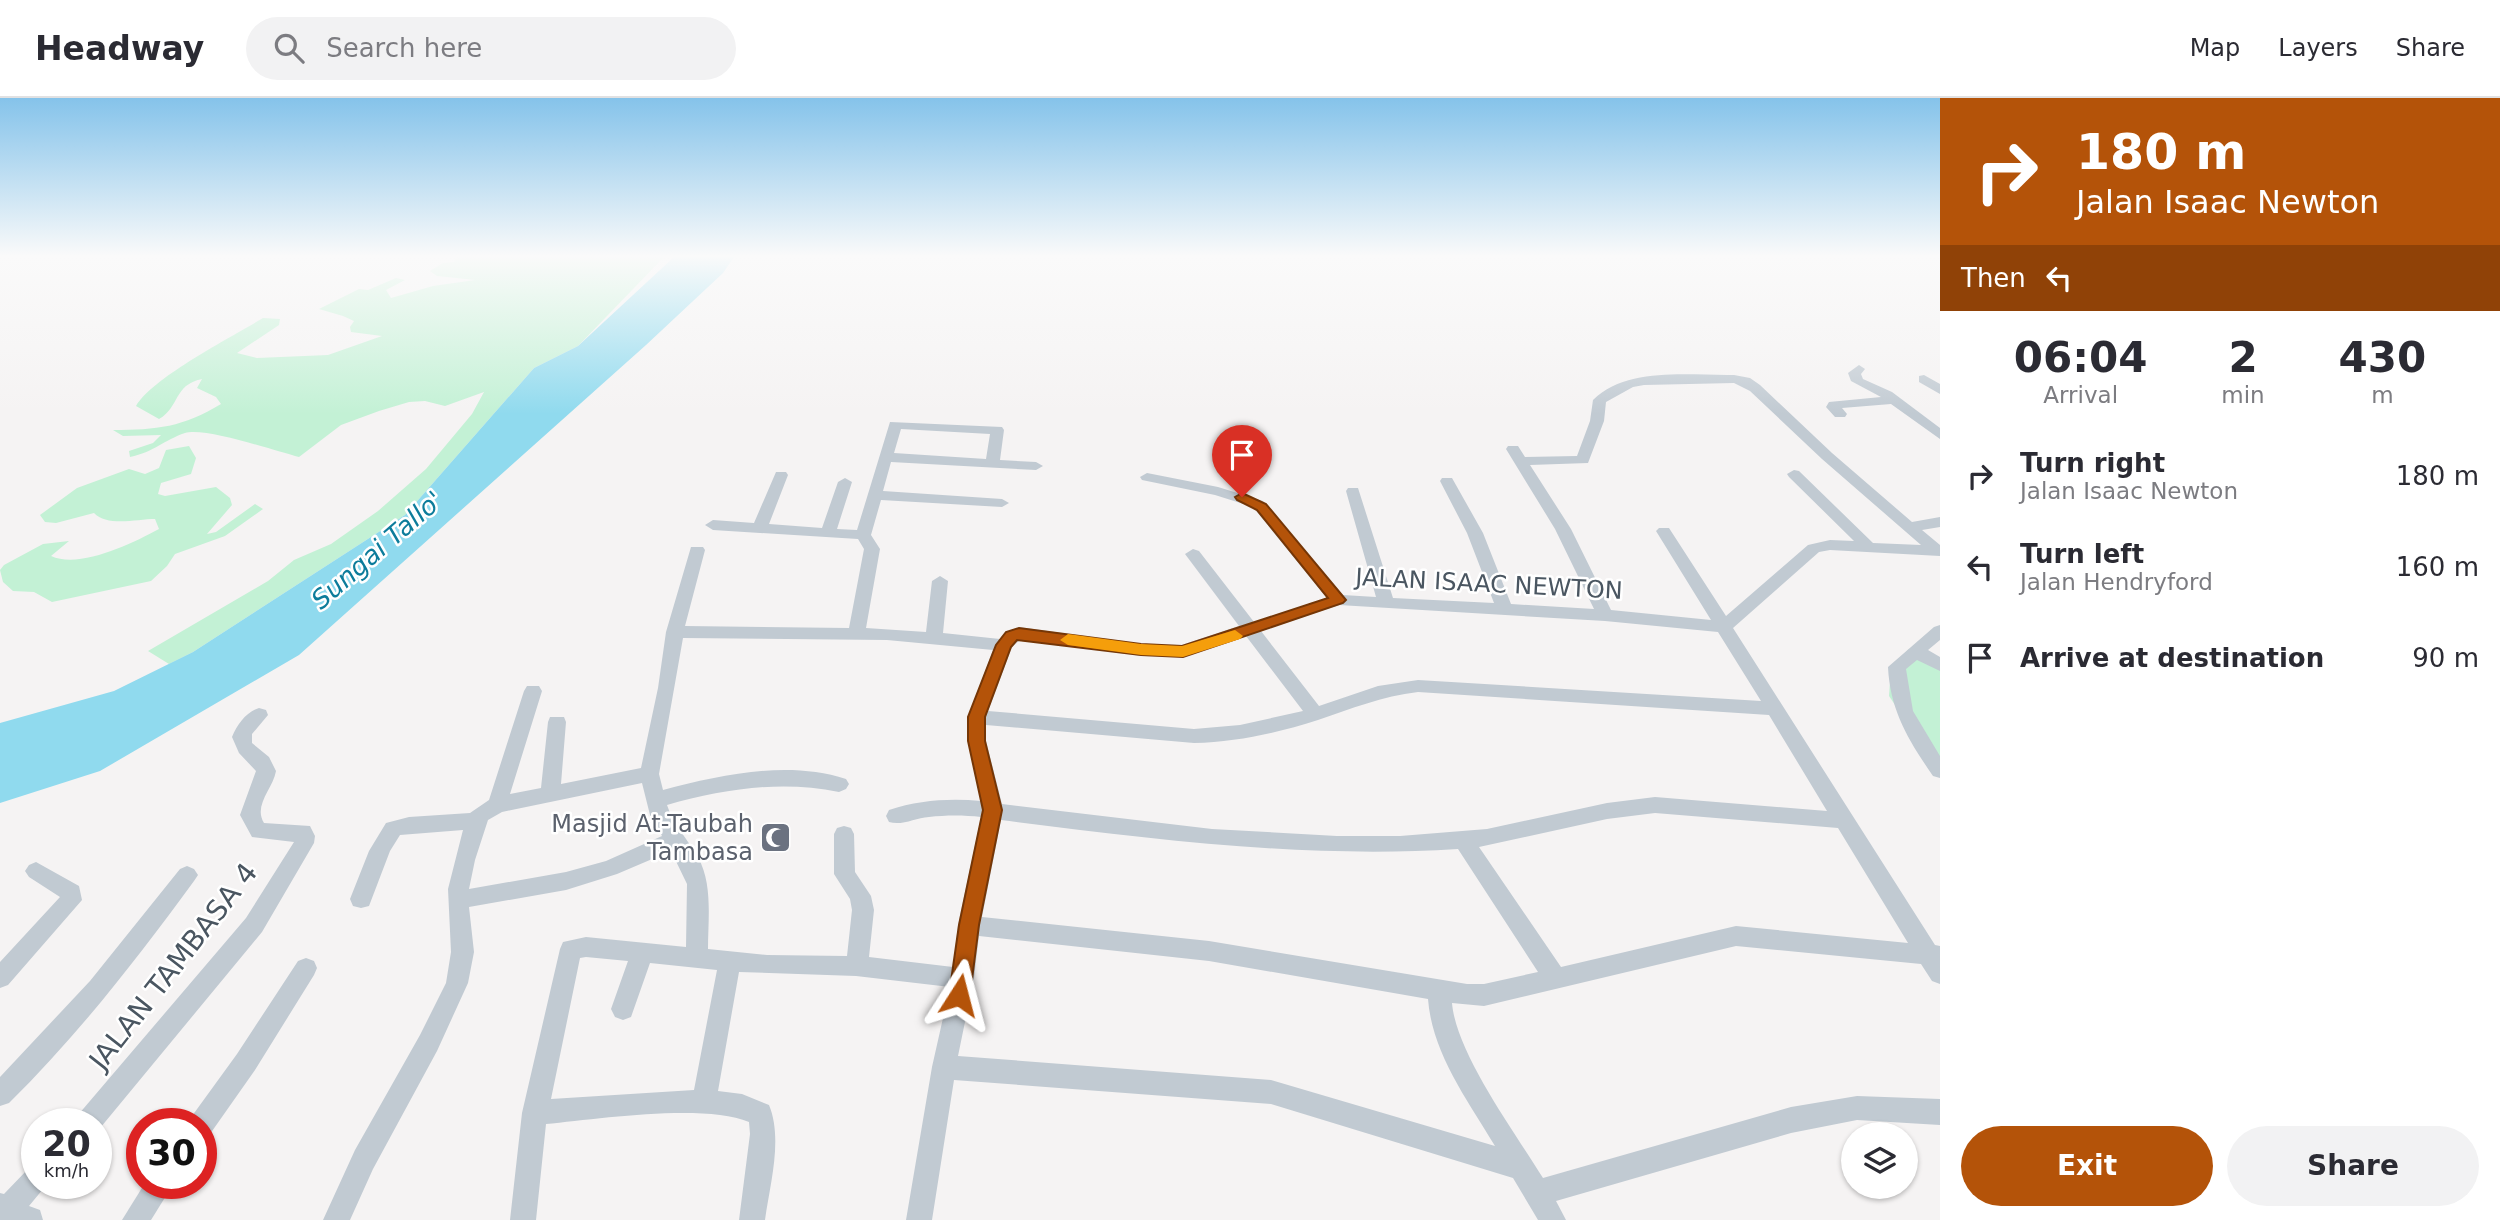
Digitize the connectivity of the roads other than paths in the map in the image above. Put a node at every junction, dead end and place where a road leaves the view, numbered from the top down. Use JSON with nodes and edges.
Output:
{"nodes":[{"id":1,"x":1859,"y":369,"type":"dead end"},
{"id":2,"x":1924,"y":379,"type":"dead end"},
{"id":3,"x":1940,"y":390,"type":"edge"},
{"id":4,"x":1895,"y":400,"type":"junction"},
{"id":5,"x":1840,"y":414,"type":"dead end"},
{"id":6,"x":1940,"y":435,"type":"edge"},
{"id":7,"x":885,"y":457,"type":"junction"},
{"id":8,"x":992,"y":463,"type":"junction"},
{"id":9,"x":1036,"y":466,"type":"dead end"},
{"id":10,"x":1794,"y":474,"type":"dead end"},
{"id":11,"x":781,"y":475,"type":"dead end"},
{"id":12,"x":1147,"y":477,"type":"dead end"},
{"id":13,"x":1447,"y":481,"type":"dead end"},
{"id":14,"x":845,"y":482,"type":"dead end"},
{"id":15,"x":1353,"y":491,"type":"dead end"},
{"id":16,"x":874,"y":495,"type":"junction"},
{"id":17,"x":1002,"y":503,"type":"dead end"},
{"id":18,"x":1940,"y":522,"type":"edge"},
{"id":19,"x":712,"y":525,"type":"dead end"},
{"id":20,"x":1909,"y":527,"type":"junction"},
{"id":21,"x":760,"y":528,"type":"junction"},
{"id":22,"x":1664,"y":531,"type":"dead end"},
{"id":23,"x":828,"y":533,"type":"junction"},
{"id":24,"x":863,"y":535,"type":"junction"},
{"id":25,"x":1869,"y":547,"type":"junction"},
{"id":26,"x":697,"y":550,"type":"dead end"},
{"id":27,"x":1939,"y":551,"type":"edge"},
{"id":28,"x":1193,"y":554,"type":"dead end"},
{"id":29,"x":940,"y":581,"type":"dead end"},
{"id":30,"x":1338,"y":600,"type":"junction"},
{"id":31,"x":1387,"y":603,"type":"junction"},
{"id":32,"x":1505,"y":611,"type":"junction"},
{"id":33,"x":1605,"y":615,"type":"junction"},
{"id":34,"x":1724,"y":626,"type":"junction"},
{"id":35,"x":1251,"y":630,"type":"junction"},
{"id":36,"x":1940,"y":631,"type":"edge"},
{"id":37,"x":675,"y":632,"type":"junction"},
{"id":38,"x":856,"y":634,"type":"junction"},
{"id":39,"x":934,"y":637,"type":"junction"},
{"id":40,"x":1007,"y":641,"type":"junction"},
{"id":41,"x":1917,"y":652,"type":"junction"},
{"id":42,"x":1940,"y":665,"type":"edge"},
{"id":43,"x":533,"y":691,"type":"dead end"},
{"id":44,"x":1775,"y":709,"type":"junction"},
{"id":45,"x":1315,"y":714,"type":"junction"},
{"id":46,"x":258,"y":715,"type":"dead end"},
{"id":47,"x":977,"y":717,"type":"junction"},
{"id":48,"x":558,"y":722,"type":"dead end"},
{"id":49,"x":1940,"y":771,"type":"edge"},
{"id":50,"x":649,"y":774,"type":"junction"},
{"id":51,"x":839,"y":784,"type":"dead end"},
{"id":52,"x":550,"y":792,"type":"junction"},
{"id":53,"x":656,"y":800,"type":"junction"},
{"id":54,"x":497,"y":804,"type":"junction"},
{"id":55,"x":993,"y":810,"type":"junction"},
{"id":56,"x":895,"y":816,"type":"dead end"},
{"id":57,"x":1845,"y":820,"type":"junction"},
{"id":58,"x":476,"y":821,"type":"junction"},
{"id":59,"x":844,"y":834,"type":"dead end"},
{"id":60,"x":675,"y":839,"type":"junction"},
{"id":61,"x":1463,"y":841,"type":"junction"},
{"id":62,"x":37,"y":871,"type":"dead end"},
{"id":63,"x":187,"y":875,"type":"dead end"},
{"id":64,"x":360,"y":899,"type":"dead end"},
{"id":65,"x":458,"y":900,"type":"junction"},
{"id":66,"x":969,"y":925,"type":"junction"},
{"id":67,"x":642,"y":953,"type":"junction"},
{"id":68,"x":697,"y":957,"type":"junction"},
{"id":69,"x":1936,"y":961,"type":"edge"},
{"id":70,"x":730,"y":962,"type":"junction"},
{"id":71,"x":856,"y":966,"type":"junction"},
{"id":72,"x":306,"y":968,"type":"dead end"},
{"id":73,"x":0,"y":978,"type":"edge"},
{"id":74,"x":963,"y":978,"type":"junction"},
{"id":75,"x":1556,"y":979,"type":"junction"},
{"id":76,"x":1439,"y":992,"type":"junction"},
{"id":77,"x":623,"y":1009,"type":"dead end"},
{"id":78,"x":944,"y":1067,"type":"junction"},
{"id":79,"x":0,"y":1094,"type":"edge"},
{"id":80,"x":704,"y":1102,"type":"junction"},
{"id":81,"x":100,"y":1108,"type":"edge"},
{"id":82,"x":213,"y":1108,"type":"edge"},
{"id":83,"x":1940,"y":1112,"type":"edge"},
{"id":84,"x":535,"y":1113,"type":"junction"},
{"id":85,"x":1523,"y":1168,"type":"junction"},
{"id":86,"x":1537,"y":1194,"type":"junction"},
{"id":87,"x":150,"y":1199,"type":"edge"},
{"id":88,"x":752,"y":1219,"type":"edge"},
{"id":89,"x":135,"y":1220,"type":"edge"},
{"id":90,"x":336,"y":1220,"type":"edge"},
{"id":91,"x":523,"y":1220,"type":"edge"},
{"id":92,"x":919,"y":1220,"type":"edge"},
{"id":93,"x":1553,"y":1220,"type":"edge"}],
"edges":[{"from":1,"to":4,"type":"street"},
{"from":2,"to":3,"type":"street"},
{"from":4,"to":5,"type":"street"},
{"from":4,"to":6,"type":"street"},
{"from":7,"to":8,"type":"street"},
{"from":7,"to":8,"type":"street"},
{"from":7,"to":16,"type":"street"},
{"from":8,"to":9,"type":"street"},
{"from":10,"to":25,"type":"street"},
{"from":11,"to":21,"type":"street"},
{"from":12,"to":30,"type":"street"},
{"from":13,"to":32,"type":"street"},
{"from":14,"to":23,"type":"street"},
{"from":15,"to":31,"type":"street"},
{"from":16,"to":17,"type":"street"},
{"from":16,"to":24,"type":"street"},
{"from":18,"to":20,"type":"street"},
{"from":19,"to":21,"type":"street"},
{"from":20,"to":27,"type":"street"},
{"from":20,"to":33,"type":"street"},
{"from":21,"to":23,"type":"street"},
{"from":22,"to":34,"type":"street"},
{"from":23,"to":24,"type":"street"},
{"from":24,"to":38,"type":"street"},
{"from":25,"to":27,"type":"street"},
{"from":25,"to":34,"type":"street"},
{"from":26,"to":37,"type":"street"},
{"from":28,"to":35,"type":"street"},
{"from":29,"to":39,"type":"street"},
{"from":30,"to":31,"type":"street","name":"JALAN ISAAC NEWTON"},
{"from":30,"to":35,"type":"street","name":"JALAN ISAAC NEWTON"},
{"from":31,"to":32,"type":"street","name":"JALAN ISAAC NEWTON"},
{"from":32,"to":33,"type":"street","name":"JALAN ISAAC NEWTON"},
{"from":33,"to":34,"type":"street","name":"JALAN ISAAC NEWTON"},
{"from":34,"to":44,"type":"street"},
{"from":35,"to":40,"type":"street","name":"JALAN ISAAC NEWTON"},
{"from":35,"to":45,"type":"street"},
{"from":36,"to":41,"type":"street"},
{"from":37,"to":38,"type":"street","name":"JALAN ISAAC NEWTON"},
{"from":37,"to":50,"type":"street"},
{"from":38,"to":39,"type":"street","name":"JALAN ISAAC NEWTON"},
{"from":39,"to":40,"type":"street","name":"JALAN ISAAC NEWTON"},
{"from":40,"to":47,"type":"street"},
{"from":41,"to":42,"type":"street"},
{"from":41,"to":49,"type":"street"},
{"from":43,"to":54,"type":"street"},
{"from":44,"to":45,"type":"street"},
{"from":44,"to":57,"type":"street"},
{"from":45,"to":47,"type":"street"},
{"from":46,"to":81,"type":"street","name":"JALAN TAMBASA 4"},
{"from":47,"to":55,"type":"street"},
{"from":48,"to":52,"type":"street"},
{"from":50,"to":52,"type":"street"},
{"from":50,"to":53,"type":"street"},
{"from":51,"to":53,"type":"street"},
{"from":52,"to":54,"type":"street"},
{"from":53,"to":60,"type":"street"},
{"from":54,"to":58,"type":"street"},
{"from":55,"to":56,"type":"street"},
{"from":55,"to":61,"type":"street"},
{"from":55,"to":66,"type":"street"},
{"from":57,"to":61,"type":"street"},
{"from":57,"to":69,"type":"street"},
{"from":58,"to":64,"type":"street"},
{"from":58,"to":65,"type":"street"},
{"from":59,"to":71,"type":"street"},
{"from":60,"to":65,"type":"street"},
{"from":60,"to":68,"type":"street"},
{"from":61,"to":75,"type":"street"},
{"from":62,"to":73,"type":"street"},
{"from":63,"to":79,"type":"street"},
{"from":65,"to":90,"type":"street"},
{"from":66,"to":74,"type":"street"},
{"from":66,"to":76,"type":"street"},
{"from":67,"to":68,"type":"street"},
{"from":67,"to":77,"type":"street"},
{"from":67,"to":84,"type":"street"},
{"from":68,"to":70,"type":"street"},
{"from":69,"to":75,"type":"street"},
{"from":70,"to":71,"type":"street"},
{"from":70,"to":80,"type":"street"},
{"from":71,"to":74,"type":"street"},
{"from":72,"to":82,"type":"street"},
{"from":74,"to":78,"type":"street"},
{"from":75,"to":76,"type":"street"},
{"from":76,"to":85,"type":"street"},
{"from":78,"to":85,"type":"street"},
{"from":78,"to":92,"type":"street"},
{"from":80,"to":84,"type":"street"},
{"from":80,"to":88,"type":"street"},
{"from":83,"to":86,"type":"street"},
{"from":84,"to":91,"type":"street"},
{"from":85,"to":86,"type":"street"},
{"from":86,"to":93,"type":"street"},
{"from":87,"to":89,"type":"street"}]}
